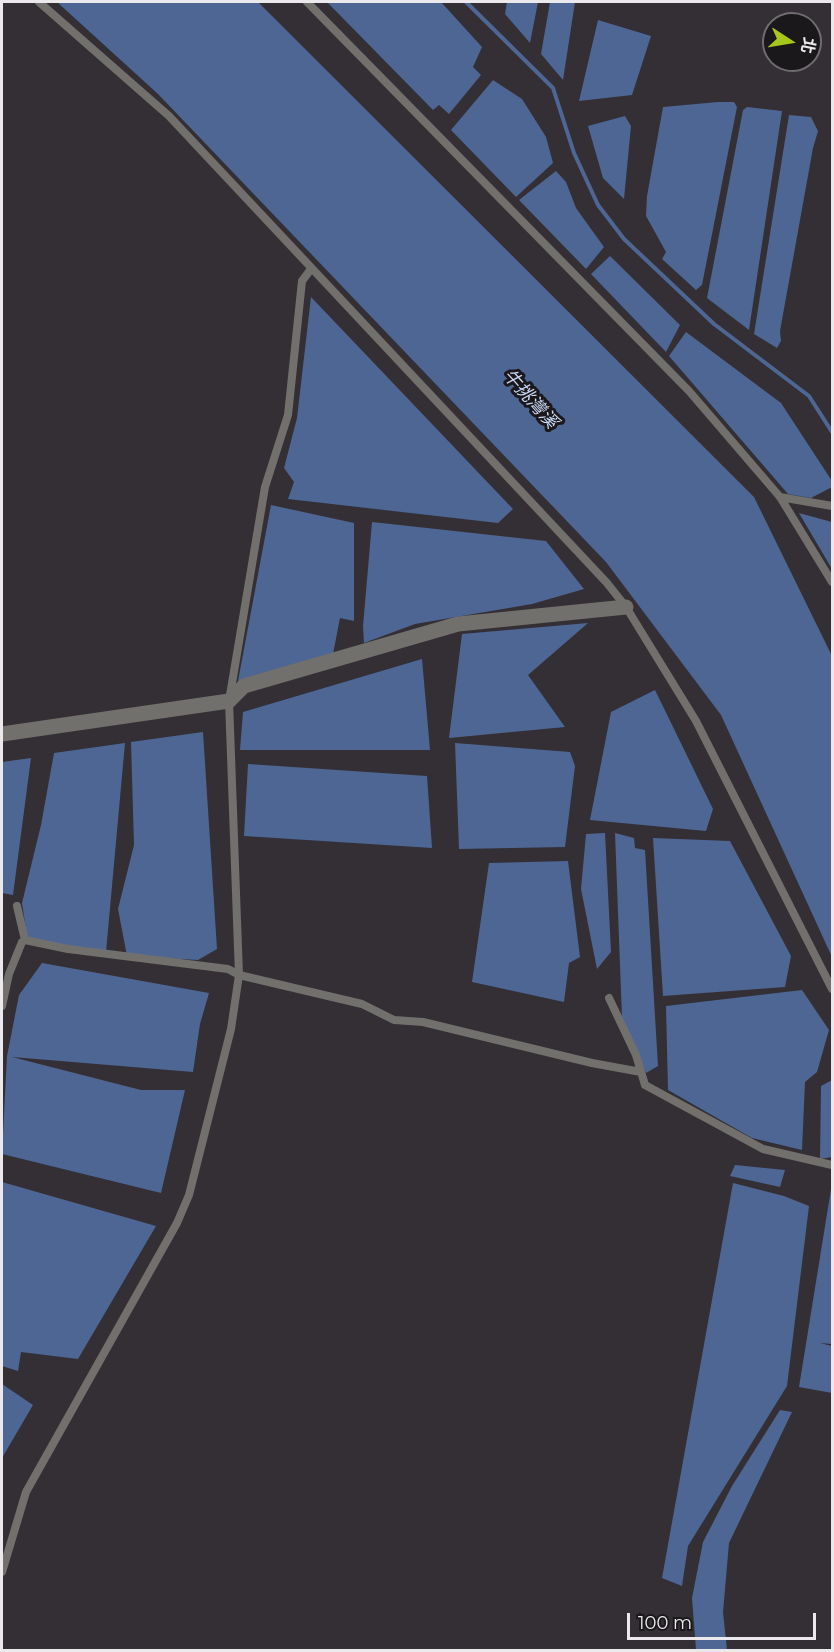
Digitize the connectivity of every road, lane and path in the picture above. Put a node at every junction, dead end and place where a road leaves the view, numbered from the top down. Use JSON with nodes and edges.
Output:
{"nodes":[{"id":1,"x":39,"y":2,"type":"edge"},
{"id":2,"x":307,"y":2,"type":"edge"},
{"id":3,"x":311,"y":269,"type":"junction"},
{"id":4,"x":780,"y":498,"type":"junction"},
{"id":5,"x":832,"y":506,"type":"edge"},
{"id":6,"x":832,"y":582,"type":"edge"},
{"id":7,"x":626,"y":607,"type":"junction"},
{"id":8,"x":229,"y":701,"type":"junction"},
{"id":9,"x":2,"y":734,"type":"edge"},
{"id":10,"x":17,"y":906,"type":"dead end"},
{"id":11,"x":25,"y":940,"type":"junction"},
{"id":12,"x":239,"y":975,"type":"junction"},
{"id":13,"x":832,"y":989,"type":"edge"},
{"id":14,"x":609,"y":998,"type":"dead end"},
{"id":15,"x":2,"y":1006,"type":"edge"},
{"id":16,"x":641,"y":1072,"type":"junction"},
{"id":17,"x":832,"y":1165,"type":"edge"},
{"id":18,"x":2,"y":1572,"type":"edge"}],
"edges":[{"from":1,"to":3,"type":"lane"},
{"from":2,"to":4,"type":"lane"},
{"from":3,"to":7,"type":"lane"},
{"from":3,"to":8,"type":"lane"},
{"from":4,"to":5,"type":"lane"},
{"from":4,"to":6,"type":"lane"},
{"from":7,"to":8,"type":"street"},
{"from":7,"to":13,"type":"lane"},
{"from":8,"to":9,"type":"street"},
{"from":8,"to":12,"type":"lane"},
{"from":10,"to":11,"type":"lane"},
{"from":11,"to":12,"type":"lane"},
{"from":11,"to":15,"type":"lane"},
{"from":12,"to":16,"type":"lane"},
{"from":12,"to":18,"type":"lane"},
{"from":14,"to":16,"type":"lane"},
{"from":16,"to":17,"type":"lane"}]}
